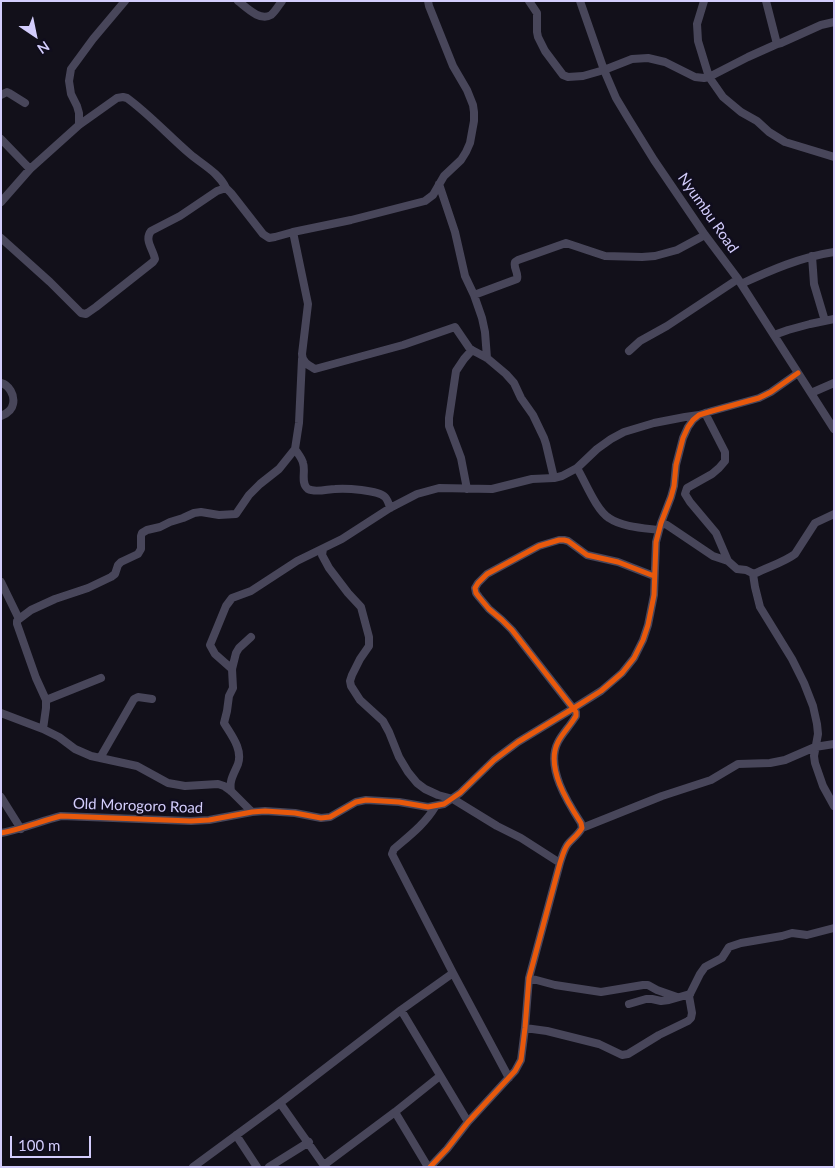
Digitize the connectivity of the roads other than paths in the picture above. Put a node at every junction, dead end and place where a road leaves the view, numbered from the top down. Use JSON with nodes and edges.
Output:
{"nodes":[{"id":1,"x":125,"y":1,"type":"edge"},
{"id":2,"x":238,"y":1,"type":"edge"},
{"id":3,"x":282,"y":1,"type":"edge"},
{"id":4,"x":428,"y":1,"type":"edge"},
{"id":5,"x":529,"y":1,"type":"edge"},
{"id":6,"x":580,"y":1,"type":"edge"},
{"id":7,"x":704,"y":1,"type":"edge"},
{"id":8,"x":766,"y":1,"type":"edge"},
{"id":9,"x":834,"y":22,"type":"edge"},
{"id":10,"x":777,"y":44,"type":"junction"},
{"id":11,"x":604,"y":70,"type":"junction"},
{"id":12,"x":709,"y":77,"type":"junction"},
{"id":13,"x":1,"y":95,"type":"edge"},
{"id":14,"x":26,"y":103,"type":"dead end"},
{"id":15,"x":79,"y":125,"type":"junction"},
{"id":16,"x":1,"y":139,"type":"edge"},
{"id":17,"x":834,"y":158,"type":"edge"},
{"id":18,"x":30,"y":169,"type":"junction"},
{"id":19,"x":439,"y":184,"type":"junction"},
{"id":20,"x":226,"y":188,"type":"junction"},
{"id":21,"x":1,"y":202,"type":"edge"},
{"id":22,"x":293,"y":232,"type":"junction"},
{"id":23,"x":705,"y":235,"type":"junction"},
{"id":24,"x":1,"y":238,"type":"edge"},
{"id":25,"x":834,"y":252,"type":"edge"},
{"id":26,"x":812,"y":256,"type":"junction"},
{"id":27,"x":740,"y":281,"type":"junction"},
{"id":28,"x":474,"y":295,"type":"junction"},
{"id":29,"x":834,"y":319,"type":"edge"},
{"id":30,"x":825,"y":321,"type":"junction"},
{"id":31,"x":774,"y":335,"type":"junction"},
{"id":32,"x":472,"y":350,"type":"junction"},
{"id":33,"x":629,"y":351,"type":"dead end"},
{"id":34,"x":487,"y":358,"type":"junction"},
{"id":35,"x":302,"y":359,"type":"junction"},
{"id":36,"x":314,"y":369,"type":"junction"},
{"id":37,"x":301,"y":373,"type":"junction"},
{"id":38,"x":798,"y":373,"type":"junction"},
{"id":39,"x":1,"y":383,"type":"edge"},
{"id":40,"x":834,"y":383,"type":"edge"},
{"id":41,"x":811,"y":393,"type":"junction"},
{"id":42,"x":702,"y":414,"type":"junction"},
{"id":43,"x":1,"y":416,"type":"edge"},
{"id":44,"x":834,"y":429,"type":"edge"},
{"id":45,"x":295,"y":449,"type":"junction"},
{"id":46,"x":577,"y":468,"type":"junction"},
{"id":47,"x":554,"y":478,"type":"junction"},
{"id":48,"x":467,"y":489,"type":"junction"},
{"id":49,"x":390,"y":508,"type":"junction"},
{"id":50,"x":834,"y":514,"type":"edge"},
{"id":51,"x":660,"y":526,"type":"junction"},
{"id":52,"x":323,"y":549,"type":"junction"},
{"id":53,"x":728,"y":561,"type":"junction"},
{"id":54,"x":753,"y":574,"type":"junction"},
{"id":55,"x":654,"y":576,"type":"junction"},
{"id":56,"x":1,"y":582,"type":"edge"},
{"id":57,"x":19,"y":619,"type":"junction"},
{"id":58,"x":251,"y":637,"type":"dead end"},
{"id":59,"x":232,"y":669,"type":"junction"},
{"id":60,"x":101,"y":678,"type":"dead end"},
{"id":61,"x":152,"y":699,"type":"dead end"},
{"id":62,"x":46,"y":700,"type":"junction"},
{"id":63,"x":574,"y":708,"type":"junction"},
{"id":64,"x":1,"y":713,"type":"edge"},
{"id":65,"x":42,"y":729,"type":"junction"},
{"id":66,"x":834,"y":744,"type":"edge"},
{"id":67,"x":815,"y":748,"type":"junction"},
{"id":68,"x":100,"y":758,"type":"junction"},
{"id":69,"x":231,"y":791,"type":"junction"},
{"id":70,"x":1,"y":796,"type":"edge"},
{"id":71,"x":453,"y":798,"type":"junction"},
{"id":72,"x":834,"y":806,"type":"edge"},
{"id":73,"x":435,"y":807,"type":"junction"},
{"id":74,"x":252,"y":812,"type":"junction"},
{"id":75,"x":582,"y":828,"type":"junction"},
{"id":76,"x":21,"y":829,"type":"junction"},
{"id":77,"x":1,"y":834,"type":"edge"},
{"id":78,"x":560,"y":863,"type":"junction"},
{"id":79,"x":834,"y":928,"type":"edge"},
{"id":80,"x":453,"y":973,"type":"junction"},
{"id":81,"x":529,"y":978,"type":"junction"},
{"id":82,"x":690,"y":994,"type":"junction"},
{"id":83,"x":677,"y":998,"type":"junction"},
{"id":84,"x":629,"y":1004,"type":"dead end"},
{"id":85,"x":402,"y":1010,"type":"junction"},
{"id":86,"x":525,"y":1028,"type":"junction"},
{"id":87,"x":440,"y":1076,"type":"junction"},
{"id":88,"x":510,"y":1078,"type":"junction"},
{"id":89,"x":280,"y":1104,"type":"junction"},
{"id":90,"x":395,"y":1112,"type":"junction"},
{"id":91,"x":468,"y":1122,"type":"junction"},
{"id":92,"x":236,"y":1135,"type":"junction"},
{"id":93,"x":308,"y":1142,"type":"junction"},
{"id":94,"x":325,"y":1166,"type":"edge"},
{"id":95,"x":193,"y":1167,"type":"edge"},
{"id":96,"x":257,"y":1167,"type":"edge"},
{"id":97,"x":269,"y":1167,"type":"edge"},
{"id":98,"x":429,"y":1167,"type":"edge"}],
"edges":[{"from":1,"to":15,"type":"street"},
{"from":2,"to":3,"type":"street"},
{"from":4,"to":19,"type":"street"},
{"from":5,"to":11,"type":"street"},
{"from":6,"to":11,"type":"street","name":"Nyumbu Road"},
{"from":7,"to":12,"type":"street"},
{"from":8,"to":10,"type":"street"},
{"from":9,"to":10,"type":"street"},
{"from":10,"to":12,"type":"street"},
{"from":11,"to":12,"type":"street"},
{"from":11,"to":23,"type":"street","name":"Nyumbu Road"},
{"from":12,"to":17,"type":"street"},
{"from":13,"to":14,"type":"street"},
{"from":15,"to":18,"type":"street"},
{"from":15,"to":20,"type":"street"},
{"from":16,"to":18,"type":"street"},
{"from":18,"to":21,"type":"street"},
{"from":19,"to":22,"type":"street"},
{"from":19,"to":28,"type":"street"},
{"from":20,"to":22,"type":"street"},
{"from":20,"to":24,"type":"street"},
{"from":22,"to":35,"type":"street"},
{"from":23,"to":27,"type":"street","name":"Nyumbu Road"},
{"from":23,"to":28,"type":"street"},
{"from":25,"to":26,"type":"street"},
{"from":26,"to":27,"type":"street"},
{"from":26,"to":30,"type":"street"},
{"from":27,"to":31,"type":"street","name":"Nyumbu Road"},
{"from":27,"to":33,"type":"street"},
{"from":28,"to":34,"type":"street"},
{"from":29,"to":30,"type":"street"},
{"from":30,"to":31,"type":"street"},
{"from":31,"to":38,"type":"street","name":"Nyumbu Road"},
{"from":32,"to":34,"type":"street"},
{"from":32,"to":36,"type":"street"},
{"from":32,"to":48,"type":"street"},
{"from":34,"to":47,"type":"street"},
{"from":35,"to":36,"type":"street"},
{"from":35,"to":37,"type":"street"},
{"from":36,"to":37,"type":"street"},
{"from":37,"to":45,"type":"street"},
{"from":38,"to":41,"type":"street","name":"Nyumbu Road"},
{"from":38,"to":42,"type":"street"},
{"from":39,"to":43,"type":"street"},
{"from":40,"to":41,"type":"street"},
{"from":41,"to":44,"type":"street","name":"Nyumbu Road"},
{"from":42,"to":46,"type":"street"},
{"from":42,"to":51,"type":"street"},
{"from":42,"to":53,"type":"street"},
{"from":45,"to":49,"type":"street"},
{"from":45,"to":57,"type":"street"},
{"from":46,"to":47,"type":"street"},
{"from":46,"to":51,"type":"street"},
{"from":47,"to":48,"type":"street"},
{"from":48,"to":49,"type":"street"},
{"from":49,"to":52,"type":"street"},
{"from":50,"to":54,"type":"street"},
{"from":51,"to":53,"type":"street"},
{"from":51,"to":55,"type":"street"},
{"from":52,"to":59,"type":"street"},
{"from":52,"to":71,"type":"street"},
{"from":53,"to":54,"type":"street"},
{"from":54,"to":67,"type":"street"},
{"from":55,"to":63,"type":"street"},
{"from":55,"to":63,"type":"street"},
{"from":56,"to":57,"type":"street"},
{"from":57,"to":62,"type":"street"},
{"from":58,"to":59,"type":"street"},
{"from":59,"to":69,"type":"street"},
{"from":60,"to":62,"type":"street"},
{"from":61,"to":68,"type":"street"},
{"from":62,"to":65,"type":"street"},
{"from":63,"to":71,"type":"street"},
{"from":63,"to":75,"type":"street"},
{"from":64,"to":65,"type":"street"},
{"from":65,"to":68,"type":"street"},
{"from":66,"to":67,"type":"street"},
{"from":67,"to":72,"type":"street"},
{"from":67,"to":75,"type":"street"},
{"from":68,"to":69,"type":"street"},
{"from":69,"to":74,"type":"street"},
{"from":70,"to":76,"type":"street"},
{"from":71,"to":73,"type":"street"},
{"from":71,"to":78,"type":"street"},
{"from":73,"to":74,"type":"street","name":"Old Morogoro Road"},
{"from":73,"to":80,"type":"street"},
{"from":74,"to":76,"type":"street","name":"Old Morogoro Road"},
{"from":75,"to":78,"type":"street"},
{"from":76,"to":77,"type":"street","name":"Old Morogoro Road"},
{"from":78,"to":81,"type":"street"},
{"from":79,"to":82,"type":"street"},
{"from":80,"to":85,"type":"street"},
{"from":80,"to":88,"type":"street"},
{"from":81,"to":83,"type":"street"},
{"from":81,"to":86,"type":"street"},
{"from":82,"to":83,"type":"street"},
{"from":82,"to":86,"type":"street"},
{"from":83,"to":84,"type":"street"},
{"from":85,"to":87,"type":"street"},
{"from":85,"to":89,"type":"street"},
{"from":86,"to":88,"type":"street"},
{"from":87,"to":90,"type":"street"},
{"from":87,"to":91,"type":"street"},
{"from":88,"to":91,"type":"street"},
{"from":89,"to":92,"type":"street"},
{"from":89,"to":93,"type":"street"},
{"from":90,"to":94,"type":"street"},
{"from":90,"to":98,"type":"street"},
{"from":91,"to":98,"type":"street"},
{"from":92,"to":95,"type":"street"},
{"from":92,"to":96,"type":"street"},
{"from":93,"to":94,"type":"street"},
{"from":93,"to":97,"type":"street"}]}
